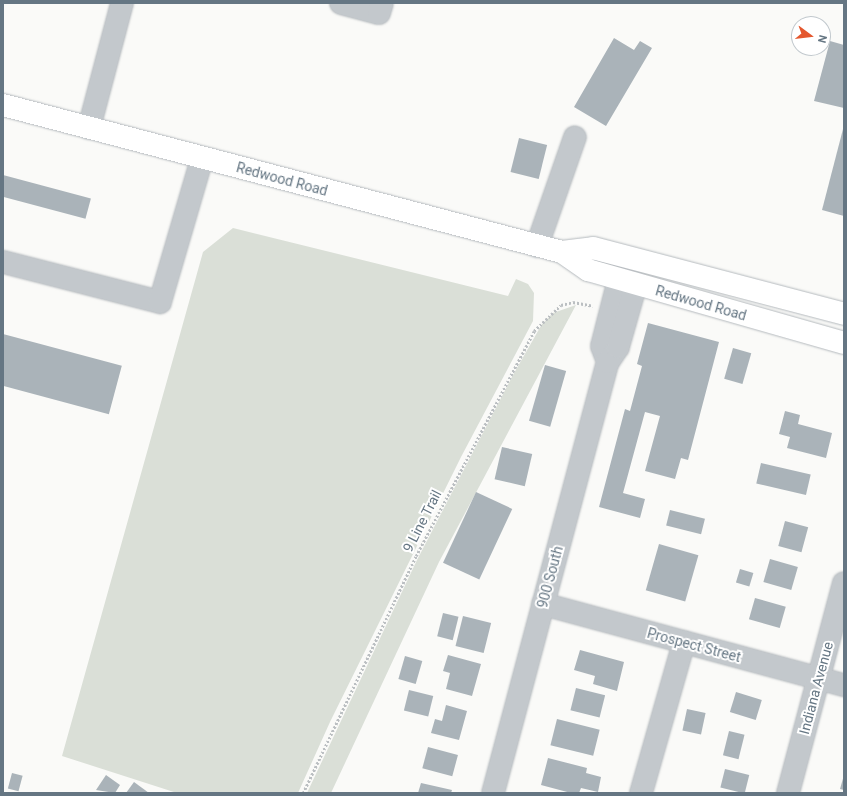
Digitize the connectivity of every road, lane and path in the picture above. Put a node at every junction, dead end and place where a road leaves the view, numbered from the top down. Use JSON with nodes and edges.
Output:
{"nodes":[{"id":1,"x":122,"y":3,"type":"edge"},
{"id":2,"x":341,"y":3,"type":"edge"},
{"id":3,"x":382,"y":3,"type":"edge"},
{"id":4,"x":3,"y":105,"type":"edge"},
{"id":5,"x":89,"y":128,"type":"junction"},
{"id":6,"x":575,"y":137,"type":"dead end"},
{"id":7,"x":202,"y":158,"type":"junction"},
{"id":8,"x":537,"y":246,"type":"junction"},
{"id":9,"x":562,"y":252,"type":"junction"},
{"id":10,"x":3,"y":262,"type":"edge"},
{"id":11,"x":627,"y":282,"type":"junction"},
{"id":12,"x":598,"y":307,"type":"dead end"},
{"id":13,"x":844,"y":314,"type":"edge"},
{"id":14,"x":844,"y":343,"type":"edge"},
{"id":15,"x":844,"y":583,"type":"edge"},
{"id":16,"x":543,"y":604,"type":"junction"},
{"id":17,"x":684,"y":642,"type":"junction"},
{"id":18,"x":819,"y":678,"type":"junction"},
{"id":19,"x":844,"y":685,"type":"edge"},
{"id":20,"x":303,"y":793,"type":"edge"},
{"id":21,"x":493,"y":793,"type":"edge"},
{"id":22,"x":641,"y":793,"type":"edge"},
{"id":23,"x":788,"y":793,"type":"edge"}],
"edges":[{"from":1,"to":5,"type":"street"},
{"from":2,"to":3,"type":"street"},
{"from":4,"to":5,"type":"main road","name":"Redwood Road"},
{"from":5,"to":7,"type":"main road","name":"Redwood Road"},
{"from":6,"to":8,"type":"street"},
{"from":7,"to":8,"type":"main road","name":"Redwood Road"},
{"from":7,"to":10,"type":"street"},
{"from":8,"to":9,"type":"main road","name":"Redwood Road"},
{"from":9,"to":11,"type":"main road","name":"Redwood Road"},
{"from":9,"to":13,"type":"main road","name":"Redwood Road"},
{"from":11,"to":14,"type":"main road","name":"Redwood Road"},
{"from":11,"to":16,"type":"street","name":"900 South"},
{"from":12,"to":20,"type":"path","name":"9 Line Trail"},
{"from":15,"to":18,"type":"street","name":"Indiana Avenue"},
{"from":16,"to":17,"type":"street","name":"Prospect Street"},
{"from":16,"to":21,"type":"street","name":"900 South"},
{"from":17,"to":18,"type":"street","name":"Prospect Street"},
{"from":17,"to":22,"type":"street"},
{"from":18,"to":19,"type":"street","name":"Prospect Street"},
{"from":18,"to":23,"type":"street","name":"Indiana Avenue"}]}
